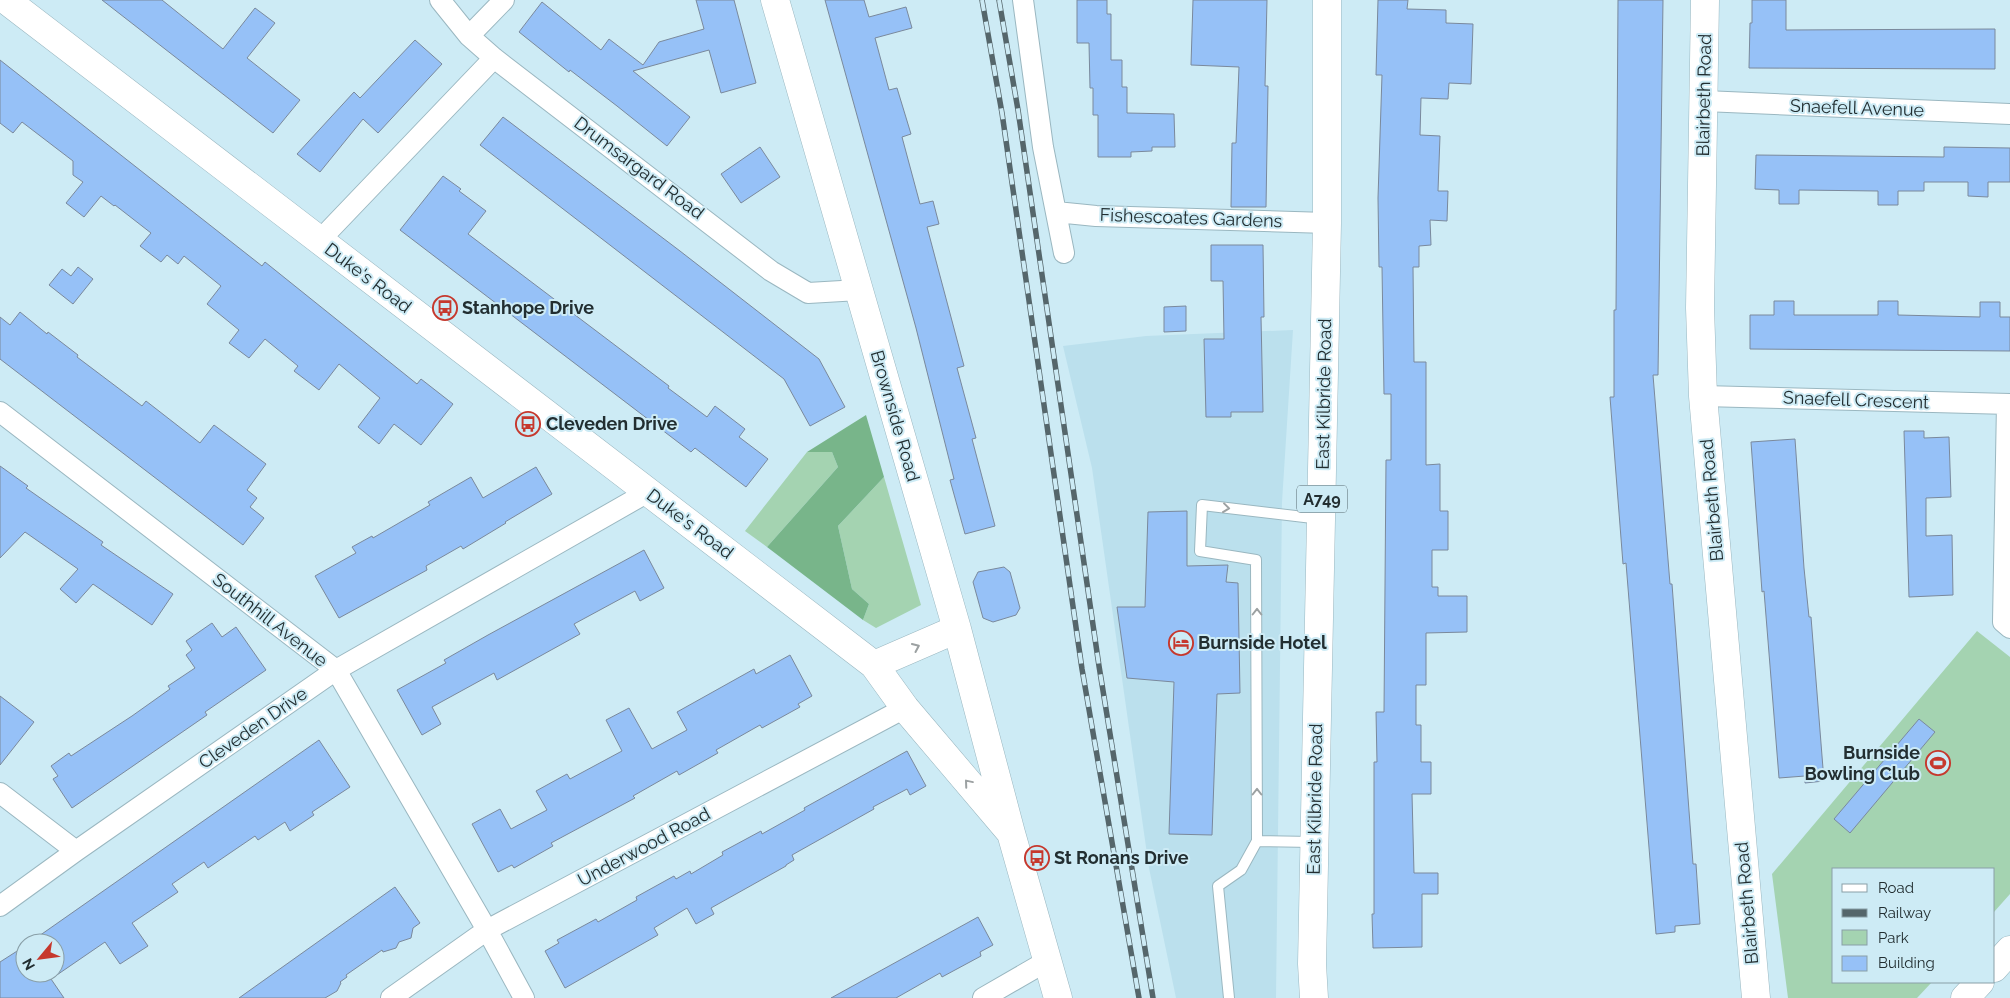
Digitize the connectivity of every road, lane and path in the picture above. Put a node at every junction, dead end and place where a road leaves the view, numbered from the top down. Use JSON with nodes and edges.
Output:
{"nodes":[{"id":1,"x":6,"y":0,"type":"edge"},
{"id":2,"x":440,"y":0,"type":"edge"},
{"id":3,"x":504,"y":0,"type":"edge"},
{"id":4,"x":775,"y":0,"type":"edge"},
{"id":5,"x":1023,"y":0,"type":"edge"},
{"id":6,"x":1327,"y":0,"type":"edge"},
{"id":7,"x":1705,"y":0,"type":"edge"},
{"id":8,"x":469,"y":36,"type":"junction"},
{"id":9,"x":494,"y":58,"type":"junction"},
{"id":10,"x":1704,"y":101,"type":"junction"},
{"id":11,"x":2010,"y":114,"type":"edge"},
{"id":12,"x":1056,"y":212,"type":"junction"},
{"id":13,"x":1327,"y":223,"type":"junction"},
{"id":14,"x":319,"y":241,"type":"junction"},
{"id":15,"x":1064,"y":253,"type":"dead end"},
{"id":16,"x":859,"y":290,"type":"junction"},
{"id":17,"x":1703,"y":396,"type":"junction"},
{"id":18,"x":2008,"y":404,"type":"edge"},
{"id":19,"x":0,"y":412,"type":"edge"},
{"id":20,"x":648,"y":492,"type":"junction"},
{"id":21,"x":1321,"y":519,"type":"junction"},
{"id":22,"x":2010,"y":628,"type":"edge"},
{"id":23,"x":957,"y":629,"type":"junction"},
{"id":24,"x":874,"y":665,"type":"junction"},
{"id":25,"x":336,"y":670,"type":"junction"},
{"id":26,"x":905,"y":708,"type":"junction"},
{"id":27,"x":0,"y":793,"type":"edge"},
{"id":28,"x":1011,"y":833,"type":"junction"},
{"id":29,"x":1257,"y":841,"type":"junction"},
{"id":30,"x":1315,"y":842,"type":"junction"},
{"id":31,"x":76,"y":851,"type":"junction"},
{"id":32,"x":0,"y":906,"type":"edge"},
{"id":33,"x":487,"y":930,"type":"junction"},
{"id":34,"x":2010,"y":950,"type":"edge"},
{"id":35,"x":1047,"y":962,"type":"junction"},
{"id":36,"x":1995,"y":967,"type":"edge"},
{"id":37,"x":1979,"y":983,"type":"edge"},
{"id":38,"x":391,"y":998,"type":"edge"},
{"id":39,"x":524,"y":998,"type":"edge"},
{"id":40,"x":983,"y":998,"type":"edge"},
{"id":41,"x":1058,"y":998,"type":"edge"},
{"id":42,"x":1228,"y":998,"type":"edge"},
{"id":43,"x":1314,"y":998,"type":"edge"},
{"id":44,"x":1756,"y":998,"type":"edge"},
{"id":45,"x":1965,"y":998,"type":"edge"}],
"edges":[{"from":1,"to":14,"type":"main road","name":"Duke's Road"},
{"from":2,"to":8,"type":"street","name":"Drumsargard Road"},
{"from":3,"to":8,"type":"street"},
{"from":4,"to":16,"type":"main road","name":"Brownside Road"},
{"from":5,"to":12,"type":"street"},
{"from":6,"to":13,"type":"main road","name":"East Kilbride Road","number":"A749"},
{"from":7,"to":10,"type":"main road","name":"Blairbeth Road"},
{"from":8,"to":9,"type":"street","name":"Drumsargard Road"},
{"from":9,"to":14,"type":"street"},
{"from":9,"to":16,"type":"street","name":"Drumsargard Road"},
{"from":10,"to":11,"type":"street","name":"Snaefell Avenue"},
{"from":10,"to":17,"type":"main road","name":"Blairbeth Road"},
{"from":12,"to":13,"type":"street","name":"Fishescoates Gardens"},
{"from":12,"to":15,"type":"street"},
{"from":13,"to":21,"type":"main road","name":"East Kilbride Road","number":"A749"},
{"from":14,"to":20,"type":"main road","name":"Duke's Road"},
{"from":16,"to":23,"type":"main road","name":"Brownside Road"},
{"from":17,"to":18,"type":"street","name":"Snaefell Crescent"},
{"from":17,"to":44,"type":"main road","name":"Blairbeth Road"},
{"from":18,"to":22,"type":"street"},
{"from":19,"to":25,"type":"street","name":"Southhill Avenue"},
{"from":20,"to":24,"type":"main road","name":"Duke's Road"},
{"from":20,"to":25,"type":"street","name":"Cleveden Drive"},
{"from":29,"to":21,"type":"lane","one_way":true},
{"from":21,"to":30,"type":"main road","name":"East Kilbride Road","number":"A749"},
{"from":24,"to":23,"type":"main road","one_way":true},
{"from":23,"to":28,"type":"main road","name":"Brownside Road"},
{"from":24,"to":26,"type":"main road","name":"Duke's Road"},
{"from":25,"to":31,"type":"street","name":"Cleveden Drive"},
{"from":25,"to":33,"type":"street","name":"Southhill Avenue"},
{"from":28,"to":26,"type":"main road","name":"Duke's Road","one_way":true},
{"from":26,"to":33,"type":"street","name":"Underwood Road"},
{"from":27,"to":31,"type":"street"},
{"from":28,"to":35,"type":"main road","name":"Duke's Road"},
{"from":29,"to":30,"type":"lane"},
{"from":29,"to":42,"type":"lane"},
{"from":30,"to":43,"type":"main road","name":"East Kilbride Road","number":"A749"},
{"from":31,"to":32,"type":"street","name":"Cleveden Drive"},
{"from":33,"to":38,"type":"street","name":"Underwood Road"},
{"from":33,"to":39,"type":"street","name":"Southhill Avenue"},
{"from":34,"to":36,"type":"main road"},
{"from":35,"to":40,"type":"street"},
{"from":35,"to":41,"type":"main road","name":"Duke's Road"},
{"from":37,"to":45,"type":"main road"}]}
